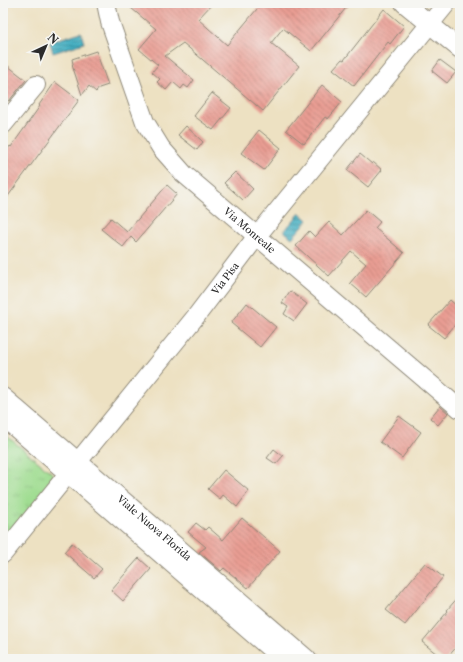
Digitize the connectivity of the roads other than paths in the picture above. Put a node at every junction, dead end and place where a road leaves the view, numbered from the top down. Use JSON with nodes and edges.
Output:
{"nodes":[{"id":1,"x":106,"y":3,"type":"edge"},
{"id":2,"x":404,"y":3,"type":"edge"},
{"id":3,"x":447,"y":3,"type":"edge"},
{"id":4,"x":430,"y":24,"type":"junction"},
{"id":5,"x":460,"y":49,"type":"edge"},
{"id":6,"x":36,"y":85,"type":"dead end"},
{"id":7,"x":3,"y":124,"type":"edge"},
{"id":8,"x":257,"y":236,"type":"junction"},
{"id":9,"x":3,"y":397,"type":"edge"},
{"id":10,"x":460,"y":409,"type":"edge"},
{"id":11,"x":3,"y":416,"type":"edge"},
{"id":12,"x":73,"y":467,"type":"junction"},
{"id":13,"x":3,"y":554,"type":"edge"},
{"id":14,"x":282,"y":659,"type":"edge"},
{"id":15,"x":307,"y":659,"type":"edge"}],
"edges":[{"from":1,"to":8,"type":"street","name":"Via Monreale"},
{"from":2,"to":4,"type":"street"},
{"from":3,"to":4,"type":"street","name":"Via Pisa"},
{"from":4,"to":5,"type":"street"},
{"from":4,"to":8,"type":"street","name":"Via Pisa"},
{"from":6,"to":7,"type":"street"},
{"from":8,"to":10,"type":"street","name":"Via Monreale"},
{"from":8,"to":12,"type":"street","name":"Via Pisa"},
{"from":9,"to":12,"type":"street","name":"Viale Nuova Florida"},
{"from":11,"to":12,"type":"street","name":"Viale Nuova Florida"},
{"from":12,"to":13,"type":"street","name":"Via Pisa"},
{"from":12,"to":14,"type":"street","name":"Viale Nuova Florida"},
{"from":12,"to":15,"type":"street","name":"Viale Nuova Florida"}]}
